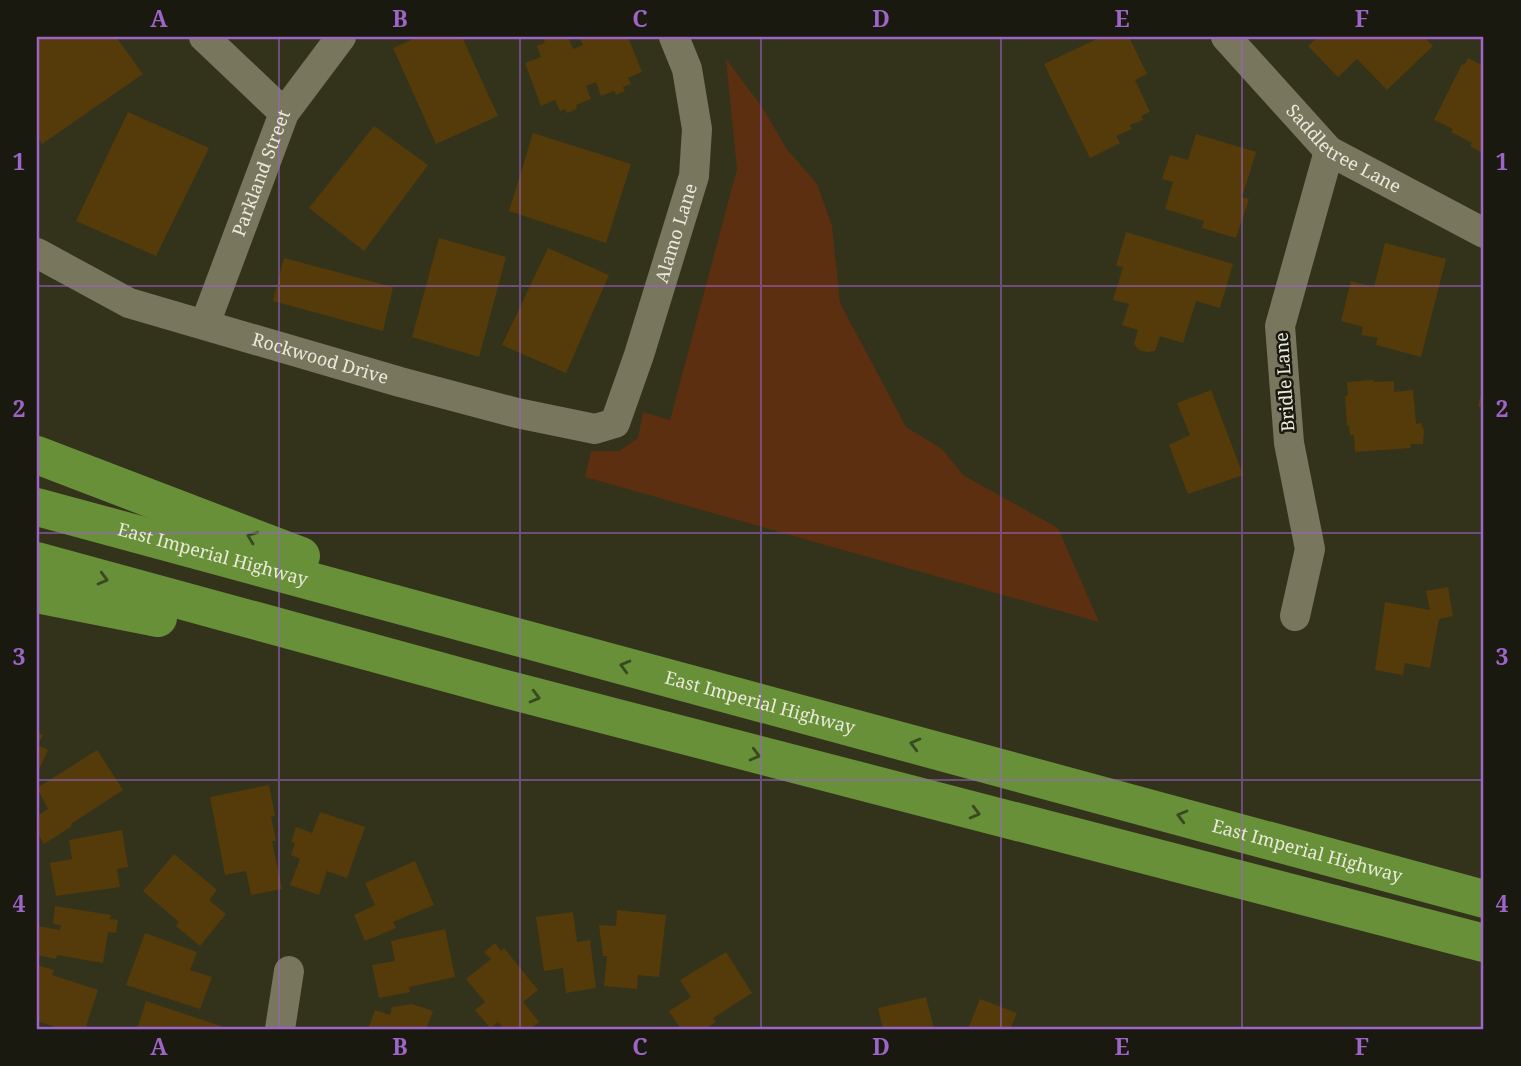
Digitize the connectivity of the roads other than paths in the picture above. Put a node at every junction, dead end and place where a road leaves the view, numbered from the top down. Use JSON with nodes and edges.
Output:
{"nodes":[{"id":1,"x":204,"y":37,"type":"edge"},
{"id":2,"x":341,"y":37,"type":"edge"},
{"id":3,"x":674,"y":37,"type":"edge"},
{"id":4,"x":1226,"y":37,"type":"edge"},
{"id":5,"x":284,"y":113,"type":"junction"},
{"id":6,"x":1329,"y":151,"type":"junction"},
{"id":7,"x":1484,"y":233,"type":"edge"},
{"id":8,"x":37,"y":253,"type":"edge"},
{"id":9,"x":205,"y":324,"type":"junction"},
{"id":10,"x":615,"y":424,"type":"joint"},
{"id":11,"x":37,"y":455,"type":"edge"},
{"id":12,"x":37,"y":508,"type":"edge"},
{"id":13,"x":37,"y":561,"type":"edge"},
{"id":14,"x":37,"y":594,"type":"edge"},
{"id":15,"x":1295,"y":616,"type":"dead end"},
{"id":16,"x":499,"y":632,"type":"junction"},
{"id":17,"x":498,"y":687,"type":"junction"},
{"id":18,"x":1484,"y":899,"type":"edge"},
{"id":19,"x":1484,"y":943,"type":"edge"},
{"id":20,"x":289,"y":971,"type":"dead end"},
{"id":21,"x":280,"y":1029,"type":"edge"}],
"edges":[{"from":1,"to":5,"type":"street"},
{"from":2,"to":5,"type":"street","name":"Parkland Street"},
{"from":3,"to":10,"type":"street","name":"Alamo Lane"},
{"from":4,"to":6,"type":"street","name":"Saddletree Lane"},
{"from":5,"to":9,"type":"street","name":"Parkland Street"},
{"from":6,"to":7,"type":"street","name":"Saddletree Lane"},
{"from":6,"to":15,"type":"street","name":"Bridle Lane"},
{"from":8,"to":9,"type":"street","name":"Rockwood Drive"},
{"from":9,"to":10,"type":"street","name":"Rockwood Drive"},
{"from":16,"to":11,"type":"highway","one_way":true},
{"from":12,"to":16,"type":"highway","name":"East Imperial Highway"},
{"from":13,"to":17,"type":"highway","one_way":true},
{"from":14,"to":17,"type":"highway"},
{"from":18,"to":16,"type":"highway","name":"East Imperial Highway","one_way":true},
{"from":17,"to":19,"type":"highway","one_way":true},
{"from":20,"to":21,"type":"street"}]}
